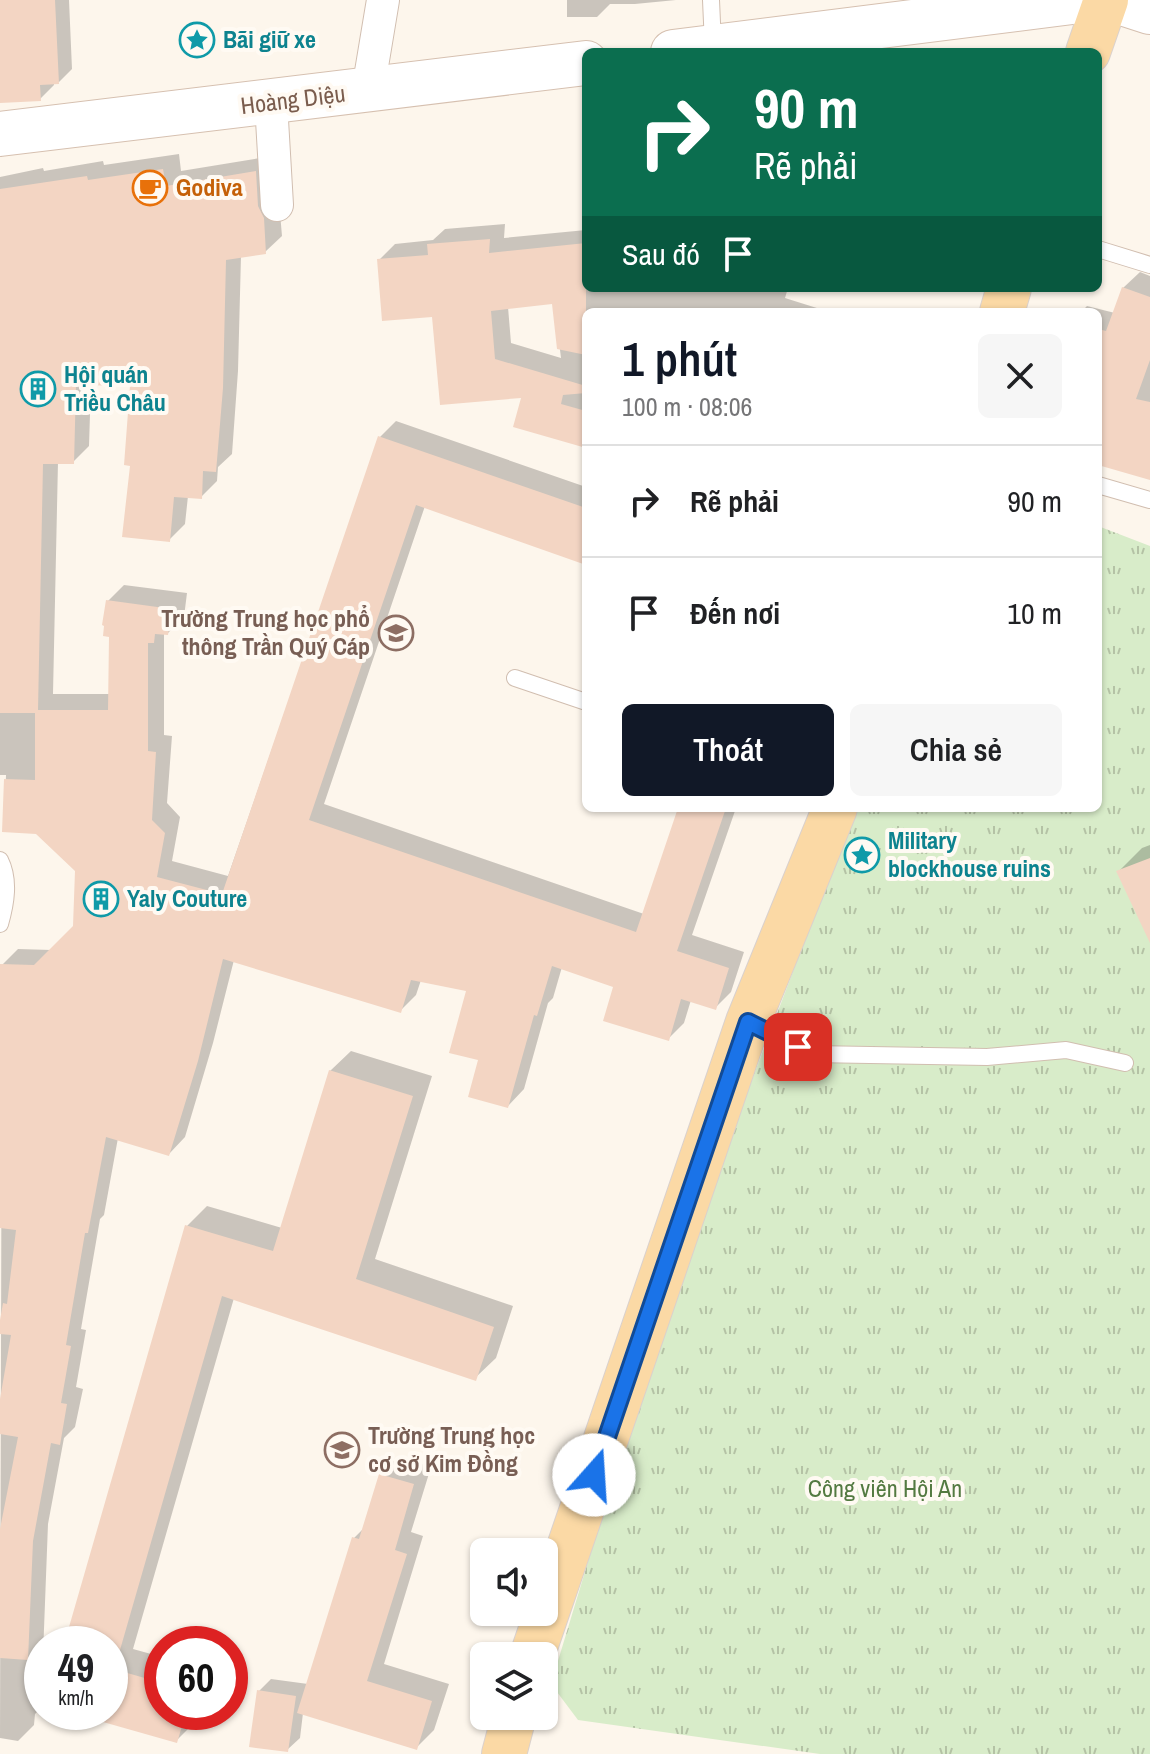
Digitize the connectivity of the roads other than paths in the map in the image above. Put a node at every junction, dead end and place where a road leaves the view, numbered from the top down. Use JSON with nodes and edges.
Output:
{"nodes":[{"id":1,"x":383,"y":0,"type":"edge"},
{"id":2,"x":711,"y":0,"type":"edge"},
{"id":3,"x":1088,"y":0,"type":"edge"},
{"id":4,"x":1106,"y":0,"type":"edge"},
{"id":5,"x":1113,"y":0,"type":"edge"},
{"id":6,"x":1150,"y":12,"type":"edge"},
{"id":7,"x":694,"y":48,"type":"edge"},
{"id":8,"x":709,"y":48,"type":"edge"},
{"id":9,"x":1089,"y":48,"type":"edge"},
{"id":10,"x":582,"y":63,"type":"edge"},
{"id":11,"x":368,"y":90,"type":"junction"},
{"id":12,"x":271,"y":103,"type":"junction"},
{"id":13,"x":0,"y":134,"type":"edge"},
{"id":14,"x":277,"y":205,"type":"dead end"},
{"id":15,"x":1102,"y":250,"type":"edge"},
{"id":16,"x":1150,"y":265,"type":"edge"},
{"id":17,"x":1102,"y":486,"type":"edge"},
{"id":18,"x":1150,"y":500,"type":"edge"},
{"id":19,"x":515,"y":678,"type":"dead end"},
{"id":20,"x":582,"y":701,"type":"edge"},
{"id":21,"x":833,"y":812,"type":"edge"},
{"id":22,"x":0,"y":860,"type":"edge"},
{"id":23,"x":0,"y":924,"type":"edge"},
{"id":24,"x":748,"y":1022,"type":"junction"},
{"id":25,"x":1125,"y":1063,"type":"dead end"},
{"id":26,"x":537,"y":1642,"type":"edge"},
{"id":27,"x":510,"y":1730,"type":"edge"},
{"id":28,"x":504,"y":1754,"type":"edge"}],
"edges":[{"from":1,"to":11,"type":"street"},
{"from":2,"to":7,"type":"lane"},
{"from":3,"to":8,"type":"street"},
{"from":4,"to":9,"type":"main road"},
{"from":5,"to":6,"type":"street"},
{"from":10,"to":11,"type":"street","name":"Hoàng Diệu"},
{"from":11,"to":12,"type":"street","name":"Hoàng Diệu"},
{"from":12,"to":13,"type":"street","name":"Hoàng Diệu"},
{"from":12,"to":14,"type":"street"},
{"from":15,"to":16,"type":"lane"},
{"from":17,"to":18,"type":"lane"},
{"from":19,"to":20,"type":"lane"},
{"from":21,"to":24,"type":"main road"},
{"from":22,"to":23,"type":"lane"},
{"from":24,"to":25,"type":"lane"},
{"from":24,"to":26,"type":"main road"},
{"from":27,"to":28,"type":"main road"}]}
